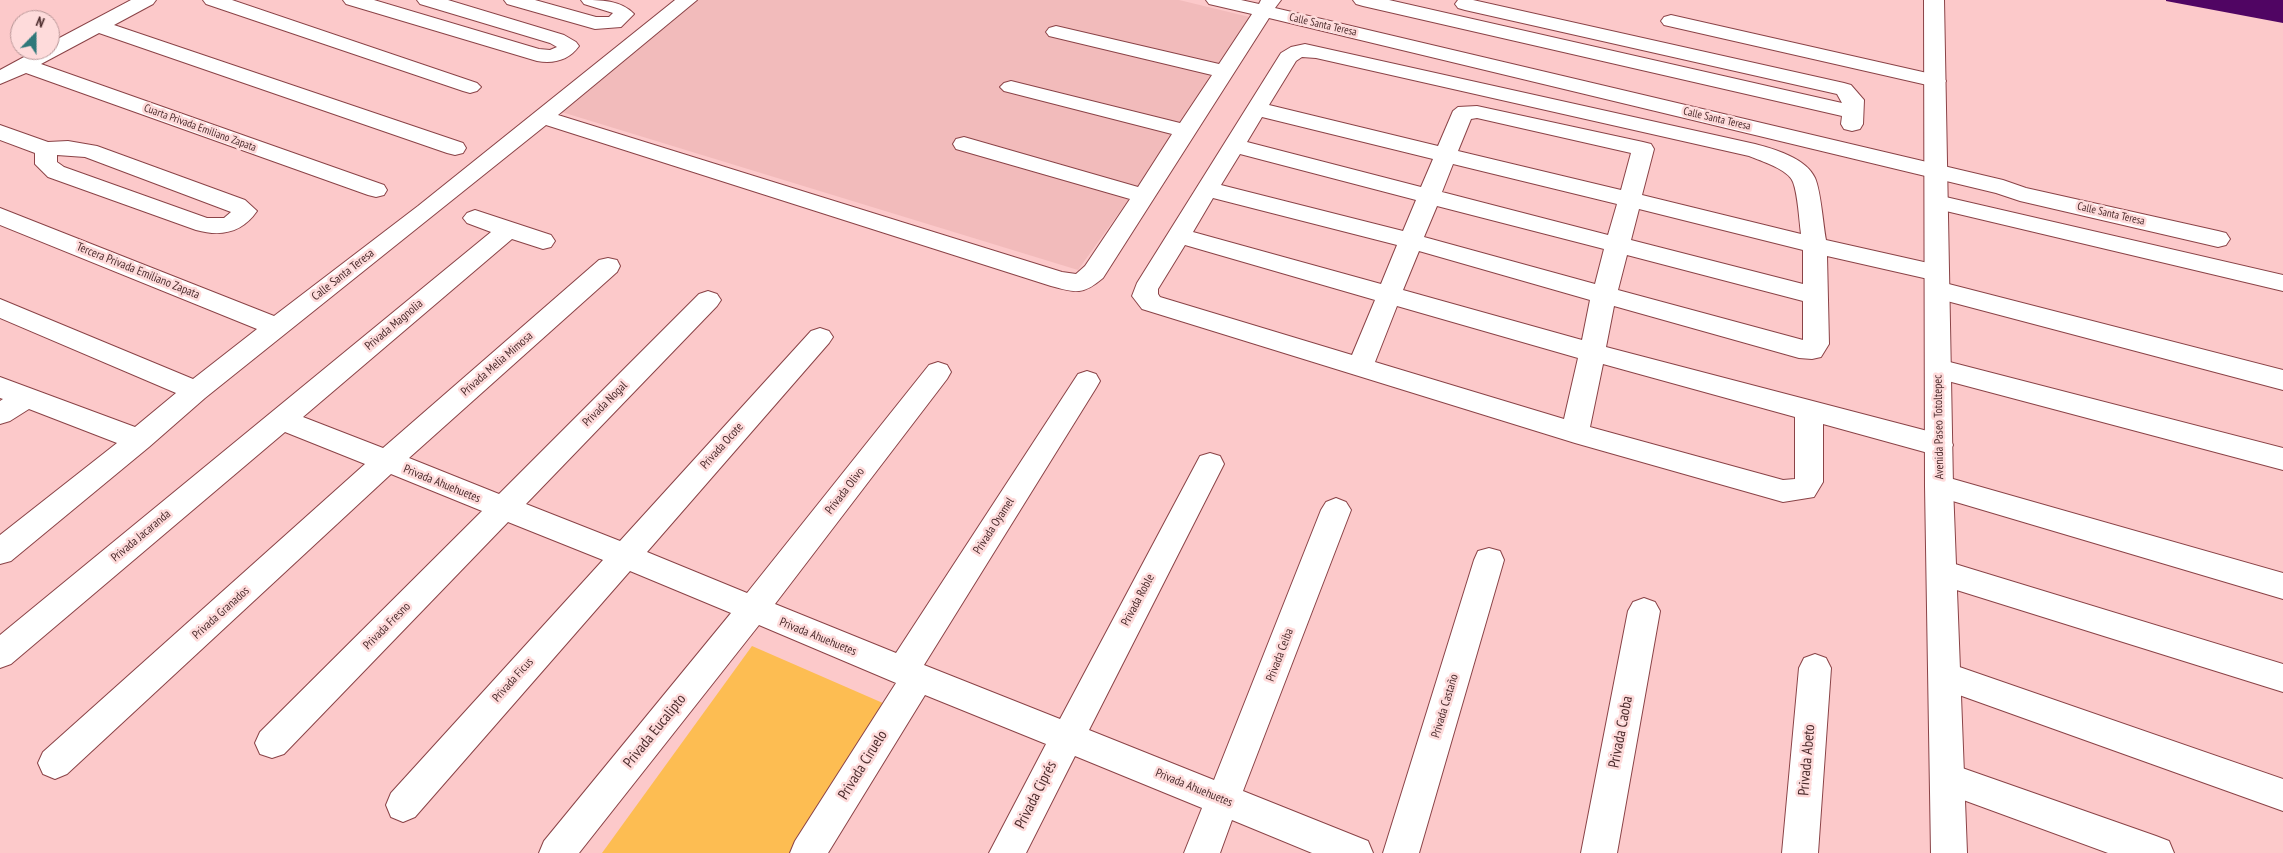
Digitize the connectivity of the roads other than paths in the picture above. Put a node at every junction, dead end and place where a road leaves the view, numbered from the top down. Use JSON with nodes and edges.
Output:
{"nodes":[{"id":1,"x":146,"y":0,"type":"edge"},
{"id":2,"x":213,"y":0,"type":"edge"},
{"id":3,"x":353,"y":0,"type":"edge"},
{"id":4,"x":427,"y":0,"type":"edge"},
{"id":5,"x":514,"y":0,"type":"edge"},
{"id":6,"x":591,"y":0,"type":"edge"},
{"id":7,"x":687,"y":0,"type":"edge"},
{"id":8,"x":1216,"y":0,"type":"edge"},
{"id":9,"x":1362,"y":0,"type":"edge"},
{"id":10,"x":1448,"y":0,"type":"edge"},
{"id":11,"x":1934,"y":0,"type":"edge"},
{"id":12,"x":1267,"y":6,"type":"edge"},
{"id":13,"x":1671,"y":21,"type":"dead end"},
{"id":14,"x":98,"y":26,"type":"junction"},
{"id":15,"x":1056,"y":32,"type":"dead end"},
{"id":16,"x":24,"y":65,"type":"junction"},
{"id":17,"x":1225,"y":72,"type":"junction"},
{"id":18,"x":0,"y":78,"type":"edge"},
{"id":19,"x":1936,"y":81,"type":"junction"},
{"id":20,"x":470,"y":87,"type":"dead end"},
{"id":21,"x":1011,"y":87,"type":"dead end"},
{"id":22,"x":1257,"y":109,"type":"junction"},
{"id":23,"x":1852,"y":112,"type":"junction"},
{"id":24,"x":542,"y":118,"type":"junction"},
{"id":25,"x":1185,"y":131,"type":"junction"},
{"id":26,"x":0,"y":132,"type":"edge"},
{"id":27,"x":1646,"y":138,"type":"junction"},
{"id":28,"x":964,"y":144,"type":"dead end"},
{"id":29,"x":1234,"y":146,"type":"junction"},
{"id":30,"x":455,"y":148,"type":"dead end"},
{"id":31,"x":46,"y":149,"type":"junction"},
{"id":32,"x":1850,"y":150,"type":"junction"},
{"id":33,"x":1445,"y":154,"type":"junction"},
{"id":34,"x":1937,"y":171,"type":"junction"},
{"id":35,"x":1208,"y":189,"type":"junction"},
{"id":36,"x":376,"y":190,"type":"dead end"},
{"id":37,"x":1144,"y":196,"type":"junction"},
{"id":38,"x":1429,"y":196,"type":"junction"},
{"id":39,"x":1630,"y":200,"type":"junction"},
{"id":40,"x":1937,"y":202,"type":"junction"},
{"id":41,"x":0,"y":216,"type":"edge"},
{"id":42,"x":475,"y":218,"type":"dead end"},
{"id":43,"x":508,"y":230,"type":"junction"},
{"id":44,"x":1180,"y":236,"type":"junction"},
{"id":45,"x":2218,"y":239,"type":"dead end"},
{"id":46,"x":543,"y":241,"type":"dead end"},
{"id":47,"x":1410,"y":241,"type":"junction"},
{"id":48,"x":1617,"y":244,"type":"junction"},
{"id":49,"x":1815,"y":245,"type":"junction"},
{"id":50,"x":608,"y":266,"type":"dead end"},
{"id":51,"x":1937,"y":281,"type":"junction"},
{"id":52,"x":2283,"y":283,"type":"edge"},
{"id":53,"x":1390,"y":293,"type":"junction"},
{"id":54,"x":1604,"y":295,"type":"junction"},
{"id":55,"x":1816,"y":296,"type":"junction"},
{"id":56,"x":708,"y":300,"type":"dead end"},
{"id":57,"x":0,"y":308,"type":"edge"},
{"id":58,"x":276,"y":327,"type":"junction"},
{"id":59,"x":820,"y":337,"type":"dead end"},
{"id":60,"x":1591,"y":352,"type":"junction"},
{"id":61,"x":1360,"y":367,"type":"junction"},
{"id":62,"x":1938,"y":369,"type":"junction"},
{"id":63,"x":938,"y":372,"type":"dead end"},
{"id":64,"x":2283,"y":380,"type":"edge"},
{"id":65,"x":1087,"y":381,"type":"dead end"},
{"id":66,"x":0,"y":387,"type":"edge"},
{"id":67,"x":196,"y":391,"type":"junction"},
{"id":68,"x":25,"y":398,"type":"junction"},
{"id":69,"x":1809,"y":410,"type":"junction"},
{"id":70,"x":0,"y":414,"type":"edge"},
{"id":71,"x":281,"y":419,"type":"junction"},
{"id":72,"x":1574,"y":432,"type":"junction"},
{"id":73,"x":139,"y":440,"type":"junction"},
{"id":74,"x":1939,"y":445,"type":"junction"},
{"id":75,"x":2283,"y":459,"type":"edge"},
{"id":76,"x":386,"y":462,"type":"junction"},
{"id":77,"x":1210,"y":464,"type":"dead end"},
{"id":78,"x":1939,"y":486,"type":"junction"},
{"id":79,"x":503,"y":509,"type":"junction"},
{"id":80,"x":1336,"y":510,"type":"dead end"},
{"id":81,"x":4,"y":543,"type":"edge"},
{"id":82,"x":623,"y":556,"type":"junction"},
{"id":83,"x":1489,"y":560,"type":"dead end"},
{"id":84,"x":1942,"y":573,"type":"junction"},
{"id":85,"x":2283,"y":586,"type":"edge"},
{"id":86,"x":752,"y":610,"type":"junction"},
{"id":87,"x":1644,"y":611,"type":"dead end"},
{"id":88,"x":0,"y":654,"type":"edge"},
{"id":89,"x":1814,"y":668,"type":"dead end"},
{"id":90,"x":910,"y":674,"type":"junction"},
{"id":91,"x":1945,"y":676,"type":"junction"},
{"id":92,"x":2283,"y":678,"type":"edge"},
{"id":93,"x":1066,"y":737,"type":"junction"},
{"id":94,"x":272,"y":743,"type":"dead end"},
{"id":95,"x":55,"y":764,"type":"dead end"},
{"id":96,"x":1948,"y":779,"type":"junction"},
{"id":97,"x":2283,"y":795,"type":"edge"},
{"id":98,"x":1224,"y":799,"type":"junction"},
{"id":99,"x":402,"y":805,"type":"dead end"},
{"id":100,"x":558,"y":853,"type":"edge"},
{"id":101,"x":808,"y":853,"type":"edge"},
{"id":102,"x":1007,"y":853,"type":"edge"},
{"id":103,"x":1202,"y":853,"type":"edge"},
{"id":104,"x":1355,"y":853,"type":"edge"},
{"id":105,"x":1401,"y":853,"type":"edge"},
{"id":106,"x":1599,"y":853,"type":"edge"},
{"id":107,"x":1800,"y":853,"type":"edge"},
{"id":108,"x":1949,"y":853,"type":"edge"},
{"id":109,"x":2156,"y":853,"type":"edge"}],
"edges":[{"from":1,"to":14,"type":"street"},
{"from":2,"to":20,"type":"street"},
{"from":3,"to":4,"type":"street"},
{"from":5,"to":6,"type":"street"},
{"from":7,"to":24,"type":"street","name":"Calle Santa Teresa"},
{"from":8,"to":12,"type":"street","name":"Calle Santa Teresa"},
{"from":9,"to":23,"type":"street"},
{"from":10,"to":23,"type":"street"},
{"from":11,"to":19,"type":"street","name":"Avenida Paseo Totoltepec"},
{"from":12,"to":17,"type":"street"},
{"from":12,"to":32,"type":"street","name":"Calle Santa Teresa"},
{"from":13,"to":19,"type":"street"},
{"from":14,"to":16,"type":"street"},
{"from":14,"to":30,"type":"street"},
{"from":15,"to":17,"type":"street"},
{"from":16,"to":18,"type":"street"},
{"from":16,"to":36,"type":"street","name":"Cuarta Privada Emiliano Zapata"},
{"from":17,"to":25,"type":"street"},
{"from":19,"to":34,"type":"street","name":"Avenida Paseo Totoltepec"},
{"from":21,"to":25,"type":"street"},
{"from":22,"to":27,"type":"street"},
{"from":22,"to":29,"type":"street"},
{"from":22,"to":33,"type":"street"},
{"from":23,"to":32,"type":"street"},
{"from":24,"to":37,"type":"street"},
{"from":24,"to":58,"type":"street","name":"Calle Santa Teresa"},
{"from":25,"to":37,"type":"street"},
{"from":26,"to":31,"type":"street"},
{"from":27,"to":33,"type":"street"},
{"from":27,"to":39,"type":"street"},
{"from":27,"to":49,"type":"street"},
{"from":28,"to":37,"type":"street"},
{"from":29,"to":35,"type":"street"},
{"from":29,"to":38,"type":"street"},
{"from":31,"to":31,"type":"street"},
{"from":32,"to":34,"type":"street","name":"Calle Santa Teresa"},
{"from":33,"to":38,"type":"street"},
{"from":33,"to":39,"type":"street"},
{"from":34,"to":40,"type":"street","name":"Avenida Paseo Totoltepec"},
{"from":34,"to":45,"type":"street","name":"Calle Santa Teresa"},
{"from":35,"to":44,"type":"street"},
{"from":35,"to":47,"type":"street"},
{"from":38,"to":47,"type":"street"},
{"from":38,"to":48,"type":"street"},
{"from":39,"to":48,"type":"street"},
{"from":39,"to":49,"type":"street"},
{"from":40,"to":51,"type":"street","name":"Avenida Paseo Totoltepec"},
{"from":40,"to":52,"type":"street"},
{"from":41,"to":58,"type":"street","name":"Tercera Privada Emiliano Zapata"},
{"from":42,"to":43,"type":"street"},
{"from":43,"to":46,"type":"street"},
{"from":43,"to":71,"type":"street","name":"Privada Magnolia"},
{"from":44,"to":53,"type":"street"},
{"from":44,"to":61,"type":"street"},
{"from":47,"to":53,"type":"street"},
{"from":47,"to":54,"type":"street"},
{"from":48,"to":54,"type":"street"},
{"from":48,"to":55,"type":"street"},
{"from":49,"to":51,"type":"street"},
{"from":49,"to":55,"type":"street"},
{"from":50,"to":76,"type":"street","name":"Privada Melia Mimosa"},
{"from":51,"to":62,"type":"street","name":"Avenida Paseo Totoltepec"},
{"from":51,"to":64,"type":"street"},
{"from":53,"to":60,"type":"street"},
{"from":53,"to":61,"type":"street"},
{"from":54,"to":55,"type":"street"},
{"from":54,"to":60,"type":"street"},
{"from":56,"to":79,"type":"street","name":"Privada Nogal"},
{"from":57,"to":67,"type":"street"},
{"from":58,"to":67,"type":"street","name":"Calle Santa Teresa"},
{"from":59,"to":82,"type":"street","name":"Privada Ocote"},
{"from":60,"to":69,"type":"street"},
{"from":60,"to":72,"type":"street"},
{"from":61,"to":72,"type":"street"},
{"from":62,"to":74,"type":"street","name":"Avenida Paseo Totoltepec"},
{"from":62,"to":75,"type":"street"},
{"from":63,"to":86,"type":"street","name":"Privada Olivo"},
{"from":65,"to":90,"type":"street","name":"Privada Oyamel"},
{"from":66,"to":68,"type":"street"},
{"from":67,"to":73,"type":"street","name":"Calle Santa Teresa"},
{"from":68,"to":70,"type":"street"},
{"from":68,"to":73,"type":"street"},
{"from":69,"to":72,"type":"street"},
{"from":69,"to":74,"type":"street"},
{"from":71,"to":76,"type":"street","name":"Privada Ahuehuetes"},
{"from":71,"to":88,"type":"street","name":"Privada Jacaranda"},
{"from":73,"to":81,"type":"street","name":"Calle Santa Teresa"},
{"from":74,"to":78,"type":"street","name":"Avenida Paseo Totoltepec"},
{"from":76,"to":79,"type":"street","name":"Privada Ahuehuetes"},
{"from":76,"to":95,"type":"street","name":"Privada Granados"},
{"from":77,"to":93,"type":"street","name":"Privada Roble"},
{"from":78,"to":84,"type":"street","name":"Avenida Paseo Totoltepec"},
{"from":78,"to":85,"type":"street"},
{"from":79,"to":82,"type":"street","name":"Privada Ahuehuetes"},
{"from":79,"to":94,"type":"street","name":"Privada Fresno"},
{"from":80,"to":98,"type":"street","name":"Privada Ceiba"},
{"from":82,"to":86,"type":"street","name":"Privada Ahuehuetes"},
{"from":82,"to":99,"type":"street","name":"Privada Ficus"},
{"from":83,"to":105,"type":"street","name":"Privada Castaño"},
{"from":84,"to":91,"type":"street","name":"Avenida Paseo Totoltepec"},
{"from":84,"to":92,"type":"street"},
{"from":86,"to":90,"type":"street","name":"Privada Ahuehuetes"},
{"from":86,"to":100,"type":"street","name":"Privada Eucalipto"},
{"from":87,"to":106,"type":"street","name":"Privada Caoba"},
{"from":89,"to":107,"type":"street","name":"Privada Abeto"},
{"from":90,"to":93,"type":"street","name":"Privada Ahuehuetes"},
{"from":90,"to":101,"type":"street","name":"Privada Ciruelo"},
{"from":91,"to":96,"type":"street","name":"Avenida Paseo Totoltepec"},
{"from":91,"to":97,"type":"street"},
{"from":93,"to":98,"type":"street","name":"Privada Ahuehuetes"},
{"from":93,"to":102,"type":"street","name":"Privada Ciprés"},
{"from":96,"to":108,"type":"street","name":"Avenida Paseo Totoltepec"},
{"from":96,"to":109,"type":"street"},
{"from":98,"to":103,"type":"street","name":"Privada Ceiba"},
{"from":98,"to":104,"type":"street","name":"Privada Ahuehuetes"}]}
